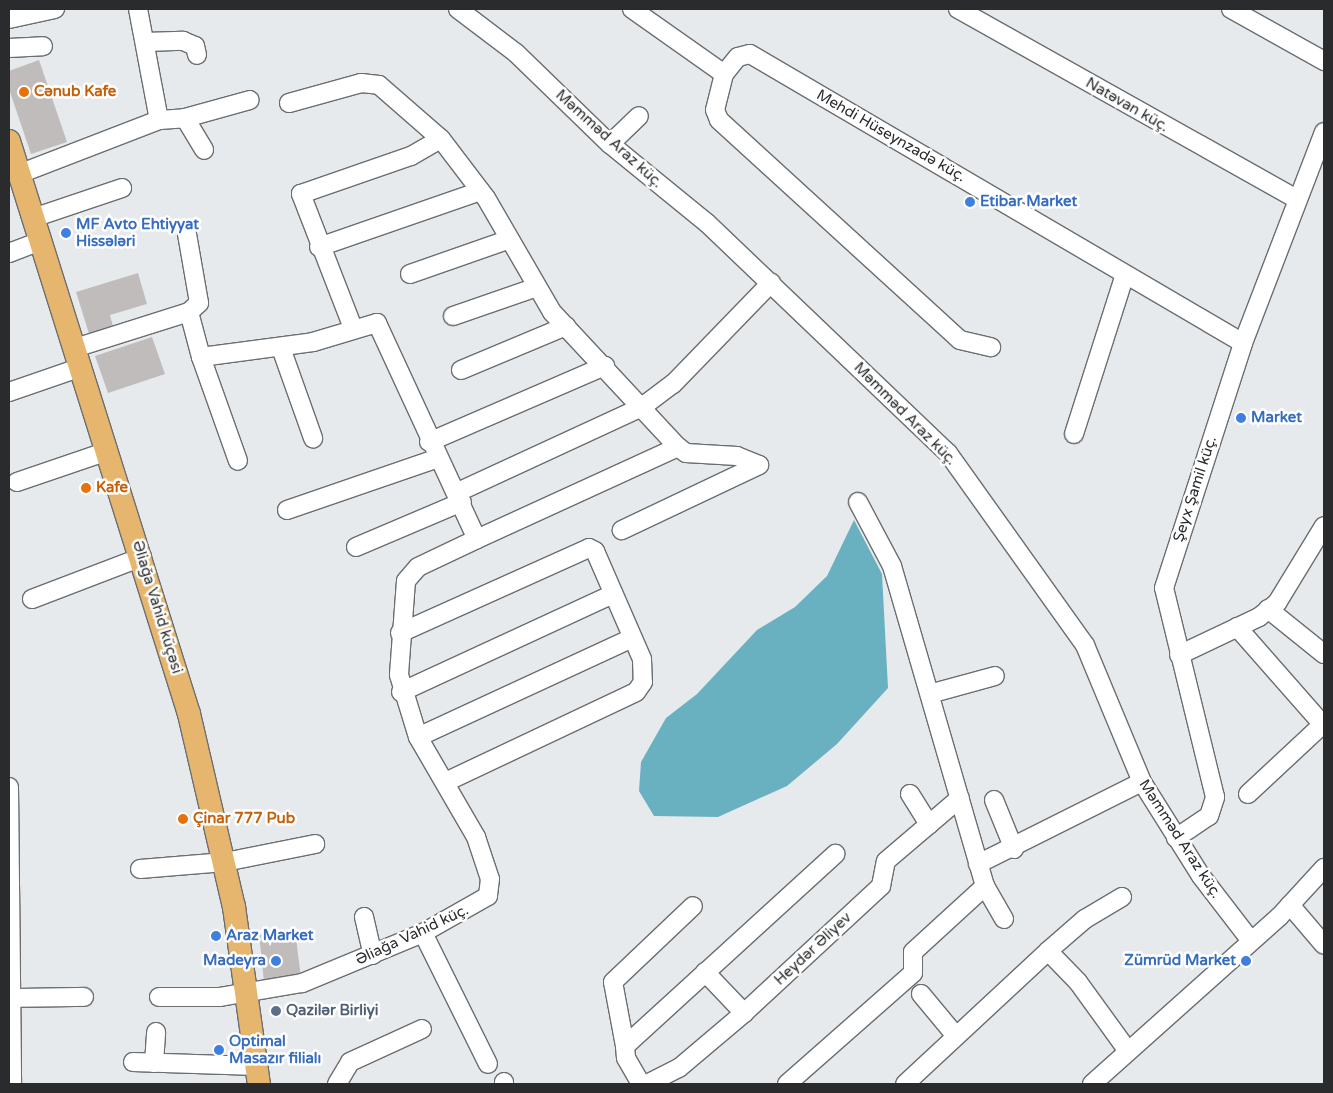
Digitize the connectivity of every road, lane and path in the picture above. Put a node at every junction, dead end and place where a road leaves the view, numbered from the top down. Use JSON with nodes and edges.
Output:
{"nodes":[{"id":1,"x":55,"y":9,"type":"edge"},
{"id":2,"x":138,"y":9,"type":"edge"},
{"id":3,"x":458,"y":9,"type":"edge"},
{"id":4,"x":632,"y":9,"type":"edge"},
{"id":5,"x":958,"y":9,"type":"edge"},
{"id":6,"x":1231,"y":9,"type":"edge"},
{"id":7,"x":9,"y":19,"type":"edge"},
{"id":8,"x":145,"y":42,"type":"junction"},
{"id":9,"x":43,"y":46,"type":"dead end"},
{"id":10,"x":9,"y":48,"type":"edge"},
{"id":11,"x":198,"y":55,"type":"dead end"},
{"id":12,"x":1324,"y":61,"type":"edge"},
{"id":13,"x":724,"y":74,"type":"junction"},
{"id":14,"x":250,"y":100,"type":"dead end"},
{"id":15,"x":289,"y":103,"type":"dead end"},
{"id":16,"x":639,"y":116,"type":"dead end"},
{"id":17,"x":185,"y":118,"type":"junction"},
{"id":18,"x":159,"y":120,"type":"junction"},
{"id":19,"x":1324,"y":132,"type":"edge"},
{"id":20,"x":441,"y":139,"type":"junction"},
{"id":21,"x":9,"y":141,"type":"edge"},
{"id":22,"x":610,"y":144,"type":"junction"},
{"id":23,"x":204,"y":150,"type":"dead end"},
{"id":24,"x":19,"y":174,"type":"junction"},
{"id":25,"x":122,"y":188,"type":"dead end"},
{"id":26,"x":481,"y":191,"type":"junction"},
{"id":27,"x":1297,"y":199,"type":"junction"},
{"id":28,"x":33,"y":218,"type":"junction"},
{"id":29,"x":187,"y":234,"type":"dead end"},
{"id":30,"x":506,"y":240,"type":"junction"},
{"id":31,"x":41,"y":241,"type":"junction"},
{"id":32,"x":319,"y":247,"type":"junction"},
{"id":33,"x":9,"y":253,"type":"edge"},
{"id":34,"x":410,"y":274,"type":"dead end"},
{"id":35,"x":1124,"y":276,"type":"junction"},
{"id":36,"x":771,"y":283,"type":"junction"},
{"id":37,"x":534,"y":288,"type":"junction"},
{"id":38,"x":189,"y":312,"type":"junction"},
{"id":39,"x":452,"y":316,"type":"dead end"},
{"id":40,"x":566,"y":326,"type":"junction"},
{"id":41,"x":353,"y":328,"type":"junction"},
{"id":42,"x":1243,"y":343,"type":"junction"},
{"id":43,"x":991,"y":347,"type":"dead end"},
{"id":44,"x":281,"y":348,"type":"junction"},
{"id":45,"x":78,"y":357,"type":"junction"},
{"id":46,"x":201,"y":358,"type":"junction"},
{"id":47,"x":604,"y":366,"type":"junction"},
{"id":48,"x":461,"y":370,"type":"dead end"},
{"id":49,"x":9,"y":392,"type":"edge"},
{"id":50,"x":642,"y":407,"type":"junction"},
{"id":51,"x":1074,"y":434,"type":"dead end"},
{"id":52,"x":313,"y":438,"type":"dead end"},
{"id":53,"x":428,"y":442,"type":"junction"},
{"id":54,"x":678,"y":447,"type":"junction"},
{"id":55,"x":108,"y":451,"type":"junction"},
{"id":56,"x":438,"y":458,"type":"junction"},
{"id":57,"x":238,"y":461,"type":"dead end"},
{"id":58,"x":17,"y":482,"type":"dead end"},
{"id":59,"x":460,"y":497,"type":"junction"},
{"id":60,"x":858,"y":502,"type":"dead end"},
{"id":61,"x":287,"y":510,"type":"dead end"},
{"id":62,"x":1324,"y":526,"type":"edge"},
{"id":63,"x":622,"y":530,"type":"dead end"},
{"id":64,"x":477,"y":539,"type":"junction"},
{"id":65,"x":356,"y":547,"type":"dead end"},
{"id":66,"x":142,"y":558,"type":"junction"},
{"id":67,"x":613,"y":594,"type":"junction"},
{"id":68,"x":32,"y":598,"type":"dead end"},
{"id":69,"x":1268,"y":609,"type":"junction"},
{"id":70,"x":400,"y":626,"type":"junction"},
{"id":71,"x":1237,"y":628,"type":"junction"},
{"id":72,"x":632,"y":638,"type":"junction"},
{"id":73,"x":1324,"y":654,"type":"edge"},
{"id":74,"x":1179,"y":655,"type":"junction"},
{"id":75,"x":995,"y":676,"type":"dead end"},
{"id":76,"x":401,"y":692,"type":"junction"},
{"id":77,"x":933,"y":693,"type":"junction"},
{"id":78,"x":1323,"y":725,"type":"edge"},
{"id":79,"x":418,"y":736,"type":"junction"},
{"id":80,"x":446,"y":782,"type":"junction"},
{"id":81,"x":1142,"y":782,"type":"junction"},
{"id":82,"x":9,"y":787,"type":"edge"},
{"id":83,"x":910,"y":794,"type":"dead end"},
{"id":84,"x":1248,"y":794,"type":"dead end"},
{"id":85,"x":960,"y":798,"type":"junction"},
{"id":86,"x":994,"y":800,"type":"dead end"},
{"id":87,"x":929,"y":825,"type":"junction"},
{"id":88,"x":1176,"y":838,"type":"junction"},
{"id":89,"x":315,"y":844,"type":"dead end"},
{"id":90,"x":1014,"y":849,"type":"junction"},
{"id":91,"x":835,"y":854,"type":"dead end"},
{"id":92,"x":225,"y":862,"type":"junction"},
{"id":93,"x":978,"y":864,"type":"junction"},
{"id":94,"x":1324,"y":868,"type":"edge"},
{"id":95,"x":140,"y":869,"type":"dead end"},
{"id":96,"x":985,"y":886,"type":"junction"},
{"id":97,"x":1122,"y":897,"type":"dead end"},
{"id":98,"x":1290,"y":905,"type":"junction"},
{"id":99,"x":693,"y":906,"type":"dead end"},
{"id":100,"x":364,"y":917,"type":"dead end"},
{"id":101,"x":1004,"y":919,"type":"dead end"},
{"id":102,"x":423,"y":933,"type":"junction"},
{"id":103,"x":1251,"y":942,"type":"junction"},
{"id":104,"x":1324,"y":945,"type":"edge"},
{"id":105,"x":1048,"y":951,"type":"junction"},
{"id":106,"x":373,"y":955,"type":"junction"},
{"id":107,"x":705,"y":972,"type":"junction"},
{"id":108,"x":248,"y":993,"type":"junction"},
{"id":109,"x":921,"y":994,"type":"dead end"},
{"id":110,"x":84,"y":997,"type":"dead end"},
{"id":111,"x":159,"y":997,"type":"dead end"},
{"id":112,"x":11,"y":998,"type":"junction"},
{"id":113,"x":744,"y":1013,"type":"junction"},
{"id":114,"x":422,"y":1029,"type":"dead end"},
{"id":115,"x":156,"y":1032,"type":"dead end"},
{"id":116,"x":10,"y":1034,"type":"edge"},
{"id":117,"x":955,"y":1035,"type":"junction"},
{"id":118,"x":625,"y":1046,"type":"junction"},
{"id":119,"x":1128,"y":1051,"type":"junction"},
{"id":120,"x":133,"y":1062,"type":"dead end"},
{"id":121,"x":154,"y":1063,"type":"junction"},
{"id":122,"x":488,"y":1064,"type":"dead end"},
{"id":123,"x":258,"y":1075,"type":"edge"},
{"id":124,"x":12,"y":1084,"type":"edge"},
{"id":125,"x":337,"y":1084,"type":"edge"},
{"id":126,"x":641,"y":1084,"type":"edge"},
{"id":127,"x":648,"y":1084,"type":"edge"},
{"id":128,"x":787,"y":1084,"type":"edge"},
{"id":129,"x":905,"y":1084,"type":"edge"},
{"id":130,"x":1092,"y":1084,"type":"edge"}],
"edges":[{"from":1,"to":7,"type":"street"},
{"from":2,"to":8,"type":"street"},
{"from":3,"to":22,"type":"street","name":"Məmməd Araz küç."},
{"from":4,"to":13,"type":"street"},
{"from":5,"to":27,"type":"street","name":"Natəvan küç."},
{"from":6,"to":12,"type":"street"},
{"from":8,"to":11,"type":"street"},
{"from":8,"to":18,"type":"street"},
{"from":9,"to":10,"type":"street"},
{"from":13,"to":35,"type":"street","name":"Mehdi Hüseynzadə küç."},
{"from":13,"to":43,"type":"street","name":"Mehdi Hüseynzadə küç."},
{"from":14,"to":17,"type":"street"},
{"from":15,"to":20,"type":"street"},
{"from":16,"to":22,"type":"street"},
{"from":17,"to":18,"type":"street"},
{"from":17,"to":23,"type":"street"},
{"from":18,"to":24,"type":"street"},
{"from":19,"to":27,"type":"street","name":"Şeyx Şamil küç."},
{"from":20,"to":26,"type":"street"},
{"from":20,"to":32,"type":"street"},
{"from":21,"to":24,"type":"main road","name":"Əliağa Vahid küçəsi"},
{"from":22,"to":36,"type":"street","name":"Məmməd Araz küç."},
{"from":24,"to":28,"type":"main road","name":"Əliağa Vahid küçəsi"},
{"from":25,"to":28,"type":"street"},
{"from":26,"to":30,"type":"street"},
{"from":26,"to":32,"type":"street"},
{"from":27,"to":42,"type":"street","name":"Şeyx Şamil küç."},
{"from":28,"to":31,"type":"main road","name":"Əliağa Vahid küçəsi"},
{"from":29,"to":38,"type":"street"},
{"from":30,"to":34,"type":"street"},
{"from":30,"to":37,"type":"street"},
{"from":31,"to":33,"type":"street"},
{"from":31,"to":45,"type":"main road","name":"Əliağa Vahid küçəsi"},
{"from":32,"to":41,"type":"street"},
{"from":35,"to":42,"type":"street","name":"Mehdi Hüseynzadə küç."},
{"from":35,"to":51,"type":"street"},
{"from":36,"to":50,"type":"street"},
{"from":36,"to":81,"type":"street","name":"Məmməd Araz küç."},
{"from":37,"to":39,"type":"street"},
{"from":37,"to":40,"type":"street"},
{"from":38,"to":45,"type":"street"},
{"from":38,"to":46,"type":"street"},
{"from":40,"to":47,"type":"street"},
{"from":40,"to":48,"type":"street"},
{"from":41,"to":44,"type":"street"},
{"from":41,"to":53,"type":"street"},
{"from":42,"to":74,"type":"street","name":"Şeyx Şamil küç."},
{"from":44,"to":46,"type":"street"},
{"from":44,"to":52,"type":"street"},
{"from":45,"to":49,"type":"street"},
{"from":45,"to":55,"type":"main road","name":"Əliağa Vahid küçəsi"},
{"from":46,"to":57,"type":"street"},
{"from":47,"to":50,"type":"street"},
{"from":47,"to":53,"type":"street"},
{"from":50,"to":54,"type":"street"},
{"from":50,"to":59,"type":"street"},
{"from":53,"to":56,"type":"street"},
{"from":54,"to":63,"type":"street"},
{"from":54,"to":64,"type":"street","name":"Əliağa Vahid küç."},
{"from":55,"to":58,"type":"street"},
{"from":55,"to":66,"type":"main road","name":"Əliağa Vahid küçəsi"},
{"from":56,"to":59,"type":"street"},
{"from":56,"to":61,"type":"street"},
{"from":59,"to":64,"type":"street"},
{"from":59,"to":65,"type":"street"},
{"from":60,"to":77,"type":"street"},
{"from":62,"to":69,"type":"street"},
{"from":64,"to":70,"type":"street","name":"Əliağa Vahid küç."},
{"from":66,"to":68,"type":"street"},
{"from":66,"to":92,"type":"main road","name":"Əliağa Vahid küçəsi"},
{"from":67,"to":70,"type":"street"},
{"from":67,"to":72,"type":"street"},
{"from":67,"to":76,"type":"street"},
{"from":69,"to":71,"type":"street"},
{"from":69,"to":73,"type":"street"},
{"from":70,"to":76,"type":"street","name":"Əliağa Vahid küç."},
{"from":71,"to":74,"type":"street"},
{"from":71,"to":78,"type":"street"},
{"from":72,"to":79,"type":"street"},
{"from":72,"to":80,"type":"street"},
{"from":74,"to":88,"type":"street","name":"Şeyx Şamil küç."},
{"from":75,"to":77,"type":"street"},
{"from":76,"to":79,"type":"street","name":"Əliağa Vahid küç."},
{"from":77,"to":85,"type":"street"},
{"from":78,"to":84,"type":"street"},
{"from":79,"to":80,"type":"street","name":"Əliağa Vahid küç."},
{"from":80,"to":102,"type":"street","name":"Əliağa Vahid küç."},
{"from":81,"to":88,"type":"street","name":"Məmməd Araz küç."},
{"from":81,"to":90,"type":"street"},
{"from":82,"to":112,"type":"street"},
{"from":83,"to":87,"type":"street"},
{"from":85,"to":87,"type":"street","name":"Heydər Əliyev"},
{"from":85,"to":93,"type":"street"},
{"from":86,"to":90,"type":"street"},
{"from":87,"to":113,"type":"street","name":"Heydər Əliyev"},
{"from":88,"to":103,"type":"street","name":"Məmməd Araz küç."},
{"from":89,"to":92,"type":"street"},
{"from":90,"to":93,"type":"street"},
{"from":91,"to":107,"type":"street"},
{"from":92,"to":95,"type":"street"},
{"from":92,"to":108,"type":"main road","name":"Əliağa Vahid küçəsi"},
{"from":93,"to":96,"type":"street"},
{"from":94,"to":98,"type":"street"},
{"from":96,"to":101,"type":"street"},
{"from":96,"to":128,"type":"street"},
{"from":97,"to":105,"type":"street"},
{"from":98,"to":103,"type":"street"},
{"from":98,"to":104,"type":"street"},
{"from":99,"to":118,"type":"street"},
{"from":100,"to":106,"type":"street"},
{"from":102,"to":106,"type":"street","name":"Əliağa Vahid küç."},
{"from":102,"to":122,"type":"street"},
{"from":103,"to":119,"type":"street"},
{"from":105,"to":117,"type":"street"},
{"from":105,"to":119,"type":"street"},
{"from":106,"to":108,"type":"street","name":"Əliağa Vahid küç."},
{"from":107,"to":113,"type":"street"},
{"from":107,"to":118,"type":"street"},
{"from":108,"to":111,"type":"street","name":"Əliağa Vahid küç."},
{"from":108,"to":123,"type":"main road","name":"Əliağa Vahid küçəsi"},
{"from":109,"to":117,"type":"street"},
{"from":110,"to":112,"type":"street"},
{"from":112,"to":116,"type":"street"},
{"from":113,"to":127,"type":"street","name":"Heydər Əliyev"},
{"from":114,"to":125,"type":"street"},
{"from":115,"to":121,"type":"street"},
{"from":116,"to":124,"type":"street"},
{"from":117,"to":129,"type":"street"},
{"from":118,"to":126,"type":"street"},
{"from":119,"to":130,"type":"street"},
{"from":120,"to":121,"type":"street"},
{"from":121,"to":123,"type":"street"}]}
